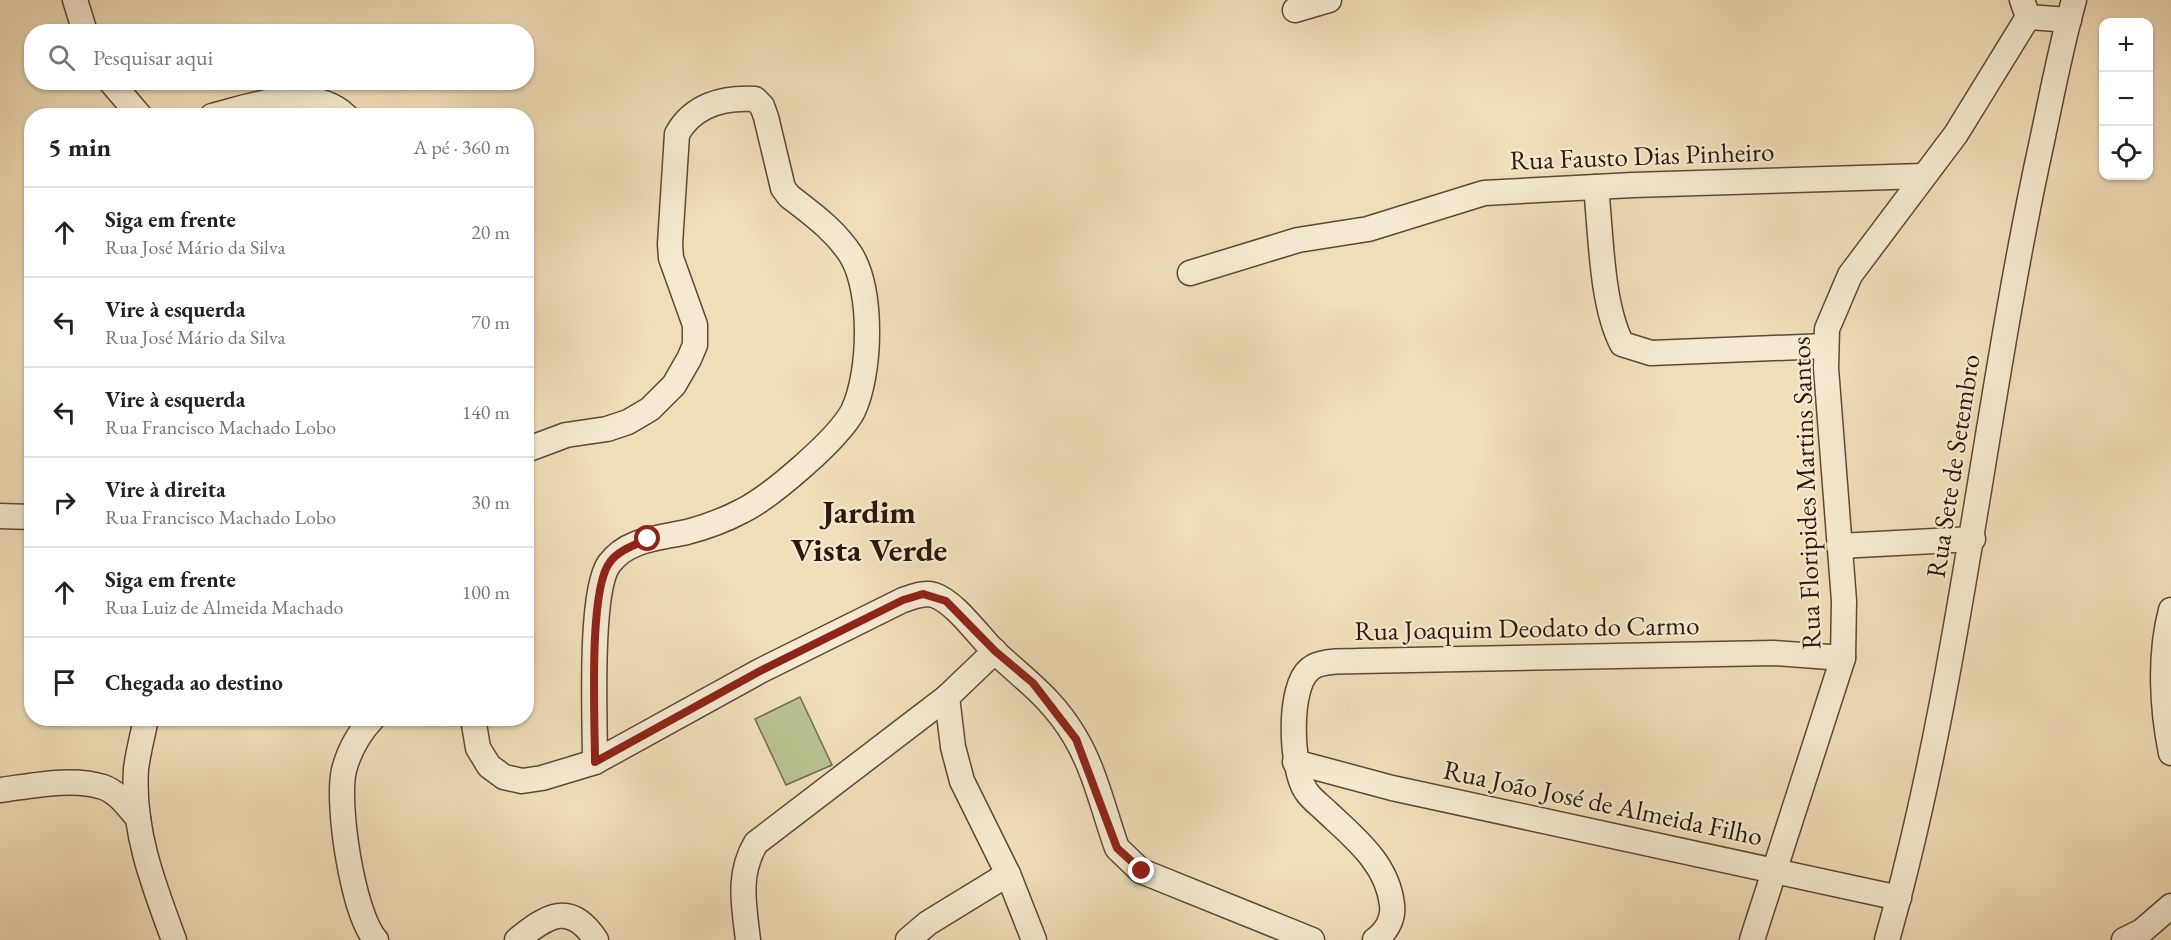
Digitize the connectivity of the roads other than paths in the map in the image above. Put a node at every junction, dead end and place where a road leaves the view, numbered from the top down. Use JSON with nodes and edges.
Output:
{"nodes":[{"id":1,"x":75,"y":0,"type":"edge"},
{"id":2,"x":1329,"y":0,"type":"edge"},
{"id":3,"x":2025,"y":8,"type":"edge"},
{"id":4,"x":1295,"y":10,"type":"dead end"},
{"id":5,"x":2071,"y":10,"type":"edge"},
{"id":6,"x":82,"y":24,"type":"edge"},
{"id":7,"x":118,"y":90,"type":"edge"},
{"id":8,"x":133,"y":108,"type":"edge"},
{"id":9,"x":249,"y":108,"type":"edge"},
{"id":10,"x":334,"y":108,"type":"edge"},
{"id":11,"x":1923,"y":176,"type":"junction"},
{"id":12,"x":1596,"y":187,"type":"junction"},
{"id":13,"x":1190,"y":273,"type":"dead end"},
{"id":14,"x":1826,"y":346,"type":"junction"},
{"id":15,"x":534,"y":447,"type":"edge"},
{"id":16,"x":0,"y":516,"type":"edge"},
{"id":17,"x":24,"y":517,"type":"edge"},
{"id":18,"x":1973,"y":539,"type":"junction"},
{"id":19,"x":1839,"y":546,"type":"junction"},
{"id":20,"x":2171,"y":610,"type":"edge"},
{"id":21,"x":995,"y":651,"type":"junction"},
{"id":22,"x":1843,"y":658,"type":"junction"},
{"id":23,"x":947,"y":697,"type":"junction"},
{"id":24,"x":144,"y":726,"type":"edge"},
{"id":25,"x":366,"y":726,"type":"edge"},
{"id":26,"x":474,"y":726,"type":"edge"},
{"id":27,"x":2171,"y":753,"type":"edge"},
{"id":28,"x":595,"y":762,"type":"junction"},
{"id":29,"x":1295,"y":762,"type":"junction"},
{"id":30,"x":0,"y":790,"type":"edge"},
{"id":31,"x":138,"y":818,"type":"junction"},
{"id":32,"x":1774,"y":872,"type":"junction"},
{"id":33,"x":1008,"y":874,"type":"junction"},
{"id":34,"x":1899,"y":898,"type":"junction"},
{"id":35,"x":2171,"y":906,"type":"edge"},
{"id":36,"x":174,"y":940,"type":"edge"},
{"id":37,"x":376,"y":940,"type":"edge"},
{"id":38,"x":517,"y":940,"type":"edge"},
{"id":39,"x":596,"y":940,"type":"edge"},
{"id":40,"x":748,"y":940,"type":"edge"},
{"id":41,"x":908,"y":940,"type":"edge"},
{"id":42,"x":1034,"y":940,"type":"edge"},
{"id":43,"x":1312,"y":940,"type":"edge"},
{"id":44,"x":1375,"y":940,"type":"edge"},
{"id":45,"x":1752,"y":940,"type":"edge"},
{"id":46,"x":1887,"y":940,"type":"edge"},
{"id":47,"x":2124,"y":940,"type":"edge"}],
"edges":[{"from":1,"to":6,"type":"street"},
{"from":2,"to":4,"type":"street"},
{"from":3,"to":5,"type":"street"},
{"from":3,"to":11,"type":"street","name":"Rua Floripides Martins Santos"},
{"from":5,"to":18,"type":"street","name":"Rua Sete de Setembro"},
{"from":7,"to":8,"type":"street"},
{"from":9,"to":10,"type":"street"},
{"from":11,"to":12,"type":"street","name":"Rua Fausto Dias Pinheiro"},
{"from":11,"to":14,"type":"street","name":"Rua Floripides Martins Santos"},
{"from":12,"to":13,"type":"street","name":"Rua Fausto Dias Pinheiro"},
{"from":12,"to":14,"type":"street"},
{"from":14,"to":19,"type":"street","name":"Rua Floripides Martins Santos"},
{"from":15,"to":28,"type":"street"},
{"from":16,"to":17,"type":"street"},
{"from":18,"to":19,"type":"street"},
{"from":18,"to":34,"type":"street","name":"Rua Sete de Setembro"},
{"from":19,"to":22,"type":"street","name":"Rua Floripides Martins Santos"},
{"from":20,"to":27,"type":"street"},
{"from":21,"to":23,"type":"street"},
{"from":21,"to":28,"type":"street"},
{"from":21,"to":43,"type":"street"},
{"from":22,"to":29,"type":"street","name":"Rua Joaquim Deodato do Carmo"},
{"from":22,"to":32,"type":"street","name":"Rua Floripides Martins Santos"},
{"from":23,"to":33,"type":"street"},
{"from":23,"to":40,"type":"street"},
{"from":24,"to":31,"type":"street"},
{"from":25,"to":37,"type":"street"},
{"from":26,"to":28,"type":"street"},
{"from":29,"to":32,"type":"street","name":"Rua João José de Almeida Filho"},
{"from":29,"to":44,"type":"street"},
{"from":30,"to":31,"type":"street"},
{"from":31,"to":36,"type":"street"},
{"from":32,"to":34,"type":"street","name":"Rua João José de Almeida Filho"},
{"from":32,"to":45,"type":"street","name":"Rua Floripides Martins Santos"},
{"from":33,"to":41,"type":"street"},
{"from":33,"to":42,"type":"street"},
{"from":34,"to":46,"type":"street","name":"Rua Sete de Setembro"},
{"from":35,"to":47,"type":"street"},
{"from":38,"to":39,"type":"street"}]}
